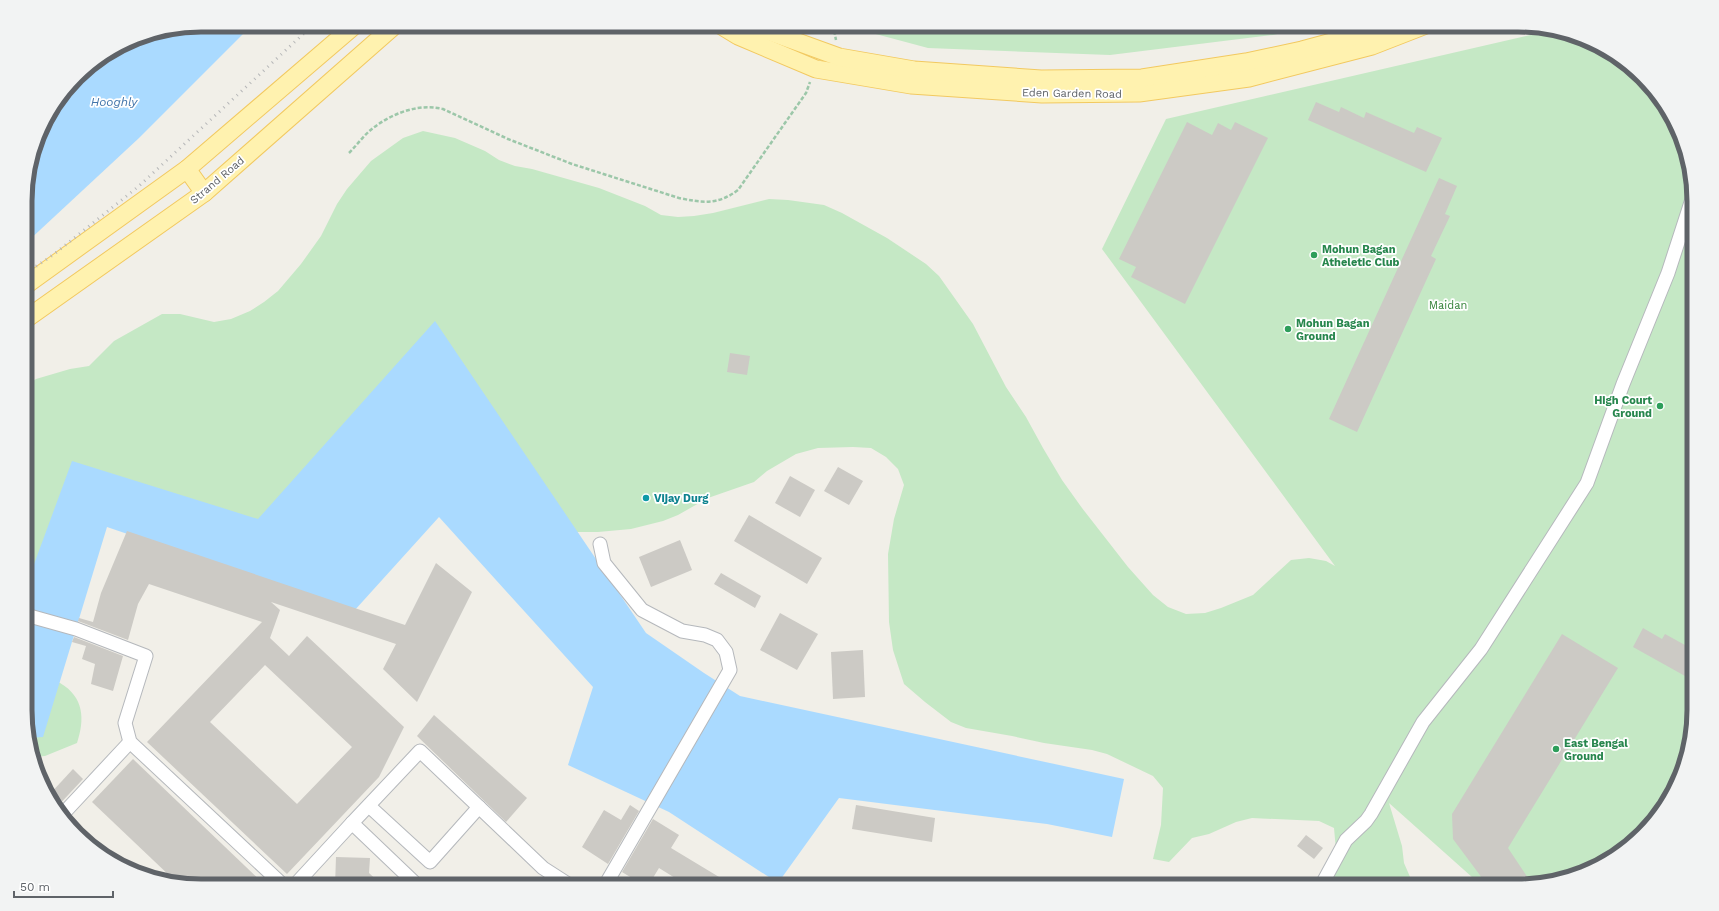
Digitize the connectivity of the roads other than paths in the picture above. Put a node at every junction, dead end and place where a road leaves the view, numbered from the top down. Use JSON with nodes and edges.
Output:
{"nodes":[{"id":1,"x":347,"y":32,"type":"edge"},
{"id":2,"x":387,"y":32,"type":"edge"},
{"id":3,"x":731,"y":32,"type":"edge"},
{"id":4,"x":770,"y":32,"type":"edge"},
{"id":5,"x":1358,"y":32,"type":"edge"},
{"id":6,"x":1408,"y":32,"type":"edge"},
{"id":7,"x":187,"y":169,"type":"junction"},
{"id":8,"x":204,"y":193,"type":"junction"},
{"id":9,"x":1687,"y":214,"type":"edge"},
{"id":10,"x":32,"y":281,"type":"edge"},
{"id":11,"x":32,"y":315,"type":"edge"},
{"id":12,"x":600,"y":544,"type":"dead end"},
{"id":13,"x":32,"y":618,"type":"edge"},
{"id":14,"x":130,"y":742,"type":"junction"},
{"id":15,"x":369,"y":806,"type":"junction"},
{"id":16,"x":479,"y":807,"type":"junction"},
{"id":17,"x":66,"y":811,"type":"edge"},
{"id":18,"x":352,"y":823,"type":"junction"},
{"id":19,"x":277,"y":879,"type":"edge"},
{"id":20,"x":300,"y":879,"type":"edge"},
{"id":21,"x":411,"y":879,"type":"edge"},
{"id":22,"x":560,"y":879,"type":"edge"},
{"id":23,"x":609,"y":879,"type":"edge"},
{"id":24,"x":1325,"y":879,"type":"edge"}],
"edges":[{"from":1,"to":7,"type":"main road"},
{"from":2,"to":8,"type":"main road","name":"Strand Road"},
{"from":3,"to":6,"type":"main road","name":"Eden Garden Road"},
{"from":4,"to":5,"type":"main road","name":"Eden Garden Road"},
{"from":7,"to":8,"type":"main road"},
{"from":7,"to":10,"type":"main road"},
{"from":8,"to":11,"type":"main road","name":"Strand Road"},
{"from":9,"to":24,"type":"lane"},
{"from":12,"to":23,"type":"lane"},
{"from":13,"to":14,"type":"lane"},
{"from":14,"to":17,"type":"lane"},
{"from":14,"to":19,"type":"lane"},
{"from":15,"to":16,"type":"lane"},
{"from":15,"to":16,"type":"lane"},
{"from":15,"to":18,"type":"lane"},
{"from":16,"to":22,"type":"lane"},
{"from":18,"to":20,"type":"lane"},
{"from":18,"to":21,"type":"lane"}]}
